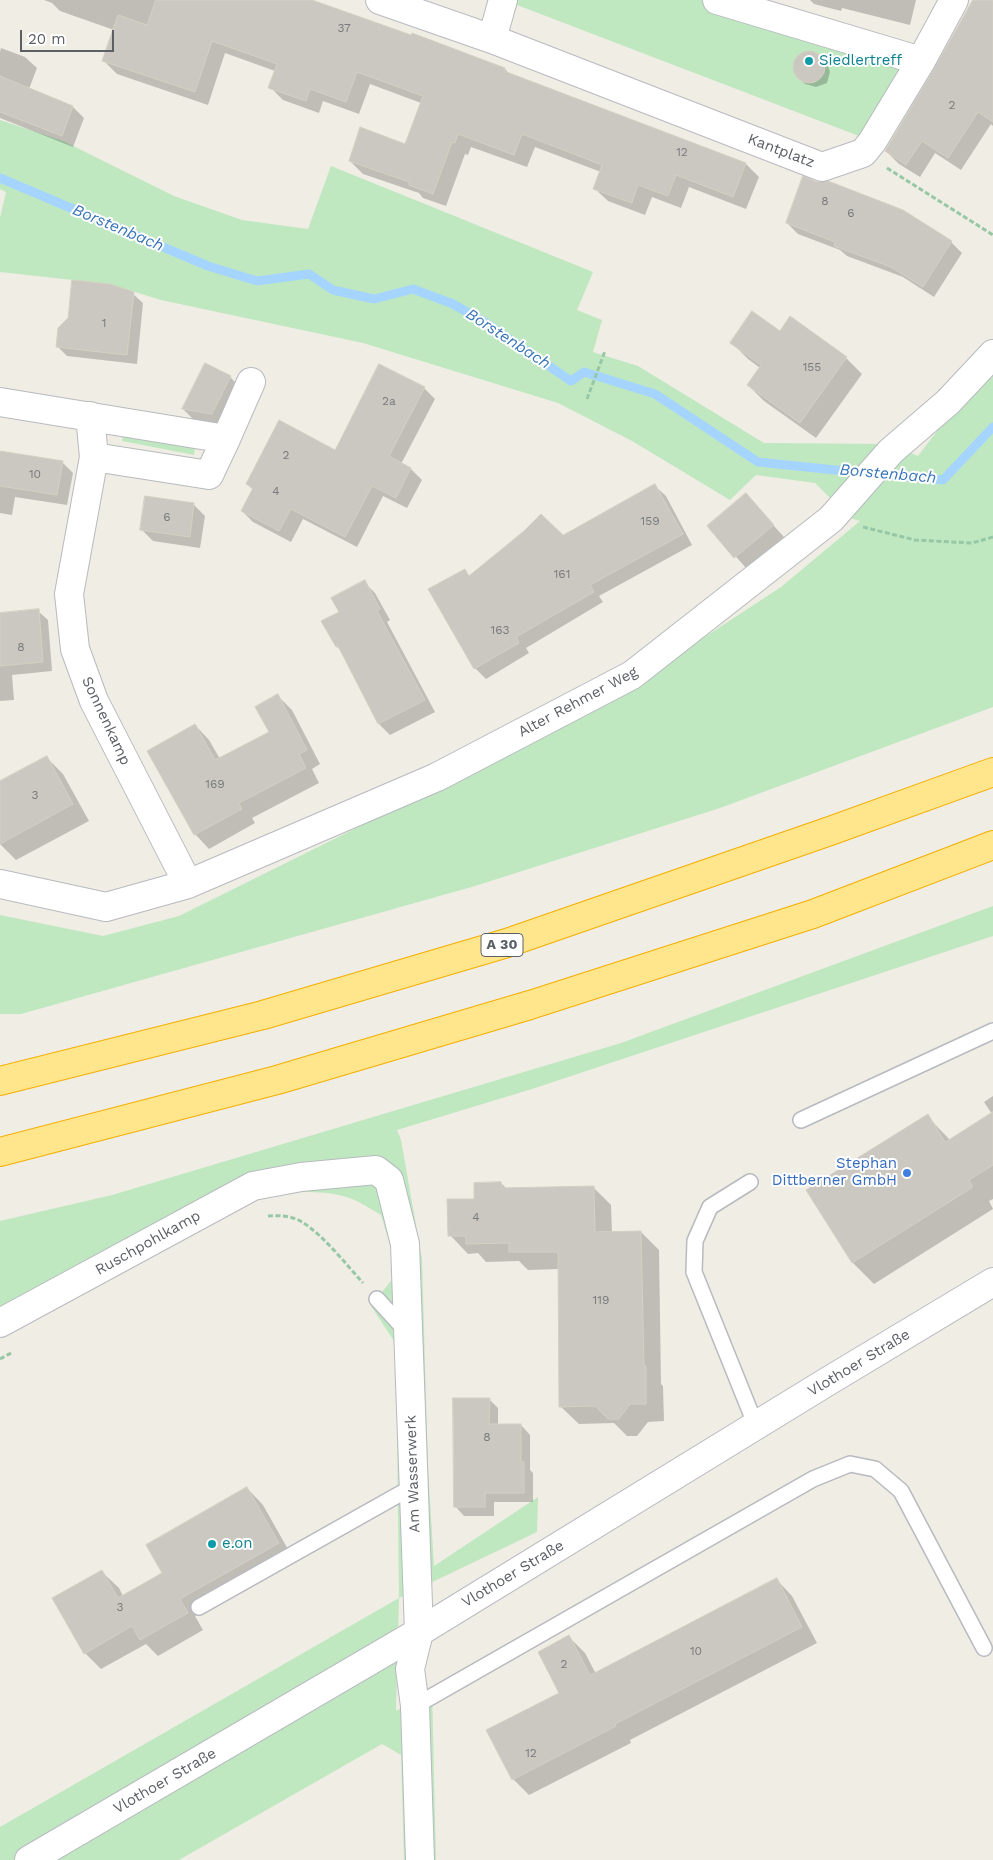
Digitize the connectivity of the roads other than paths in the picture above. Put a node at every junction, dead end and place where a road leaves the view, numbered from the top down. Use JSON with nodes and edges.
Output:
{"nodes":[{"id":1,"x":380,"y":0,"type":"edge"},
{"id":2,"x":504,"y":0,"type":"edge"},
{"id":3,"x":717,"y":0,"type":"edge"},
{"id":4,"x":954,"y":0,"type":"edge"},
{"id":5,"x":492,"y":39,"type":"junction"},
{"id":6,"x":921,"y":60,"type":"junction"},
{"id":7,"x":993,"y":354,"type":"edge"},
{"id":8,"x":251,"y":382,"type":"dead end"},
{"id":9,"x":0,"y":402,"type":"edge"},
{"id":10,"x":90,"y":416,"type":"junction"},
{"id":11,"x":226,"y":439,"type":"junction"},
{"id":12,"x":94,"y":457,"type":"junction"},
{"id":13,"x":993,"y":772,"type":"edge"},
{"id":14,"x":993,"y":845,"type":"edge"},
{"id":15,"x":0,"y":884,"type":"edge"},
{"id":16,"x":188,"y":884,"type":"junction"},
{"id":17,"x":993,"y":1031,"type":"edge"},
{"id":18,"x":0,"y":1081,"type":"edge"},
{"id":19,"x":801,"y":1120,"type":"dead end"},
{"id":20,"x":0,"y":1152,"type":"edge"},
{"id":21,"x":301,"y":1177,"type":"joint"},
{"id":22,"x":750,"y":1182,"type":"dead end"},
{"id":23,"x":993,"y":1282,"type":"edge"},
{"id":24,"x":376,"y":1299,"type":"road end"},
{"id":25,"x":0,"y":1323,"type":"edge"},
{"id":26,"x":408,"y":1334,"type":"junction"},
{"id":27,"x":756,"y":1426,"type":"junction"},
{"id":28,"x":414,"y":1486,"type":"junction"},
{"id":29,"x":199,"y":1607,"type":"dead end"},
{"id":30,"x":419,"y":1632,"type":"junction"},
{"id":31,"x":984,"y":1648,"type":"dead end"},
{"id":32,"x":415,"y":1706,"type":"junction"},
{"id":33,"x":30,"y":1860,"type":"edge"},
{"id":34,"x":420,"y":1860,"type":"edge"}],
"edges":[{"from":1,"to":5,"type":"street","name":"Kantplatz"},
{"from":2,"to":5,"type":"street"},
{"from":3,"to":6,"type":"street"},
{"from":4,"to":6,"type":"street"},
{"from":5,"to":6,"type":"street","name":"Kantplatz"},
{"from":7,"to":16,"type":"street","name":"Alter Rehmer Weg"},
{"from":8,"to":11,"type":"street"},
{"from":9,"to":10,"type":"street"},
{"from":10,"to":11,"type":"street"},
{"from":10,"to":12,"type":"street","name":"Sonnenkamp"},
{"from":11,"to":12,"type":"street"},
{"from":12,"to":16,"type":"street","name":"Sonnenkamp"},
{"from":13,"to":18,"type":"highway","number":"A 30"},
{"from":14,"to":20,"type":"highway"},
{"from":15,"to":16,"type":"street","name":"Alter Rehmer Weg"},
{"from":17,"to":19,"type":"lane"},
{"from":21,"to":25,"type":"street","name":"Ruschpohlkamp"},
{"from":21,"to":26,"type":"street","name":"Am Wasserwerk"},
{"from":22,"to":27,"type":"lane"},
{"from":23,"to":27,"type":"street","name":"Vlothoer Straße"},
{"from":24,"to":26,"type":"lane"},
{"from":26,"to":28,"type":"street","name":"Am Wasserwerk"},
{"from":27,"to":30,"type":"street","name":"Vlothoer Straße"},
{"from":28,"to":29,"type":"lane"},
{"from":28,"to":30,"type":"street","name":"Am Wasserwerk"},
{"from":30,"to":32,"type":"street","name":"Am Wasserwerk"},
{"from":30,"to":33,"type":"street","name":"Vlothoer Straße"},
{"from":31,"to":32,"type":"lane"},
{"from":32,"to":34,"type":"street","name":"Am Wasserwerk"}]}
